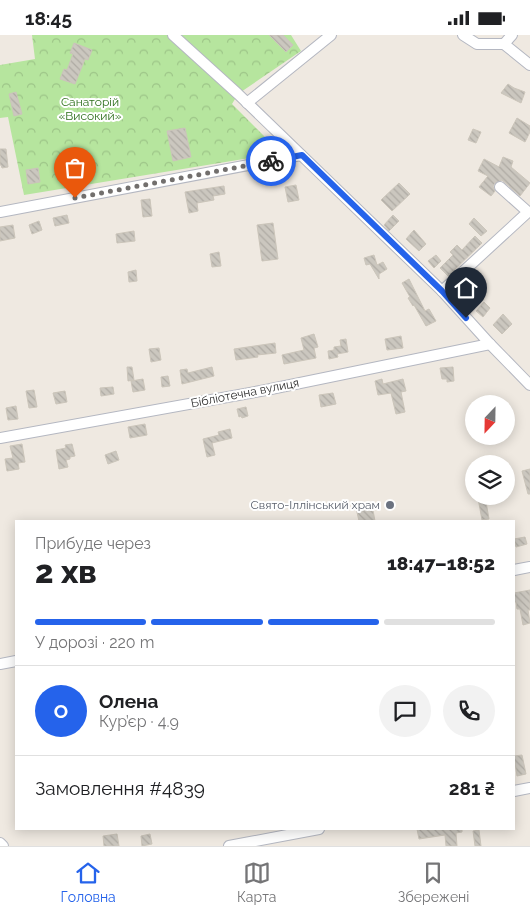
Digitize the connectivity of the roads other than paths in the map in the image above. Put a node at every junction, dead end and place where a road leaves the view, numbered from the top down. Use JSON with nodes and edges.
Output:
{"nodes":[{"id":1,"x":173,"y":35,"type":"edge"},
{"id":2,"x":330,"y":35,"type":"edge"},
{"id":3,"x":463,"y":35,"type":"edge"},
{"id":4,"x":512,"y":35,"type":"edge"},
{"id":5,"x":504,"y":44,"type":"junction"},
{"id":6,"x":530,"y":65,"type":"edge"},
{"id":7,"x":248,"y":103,"type":"junction"},
{"id":8,"x":302,"y":155,"type":"junction"},
{"id":9,"x":500,"y":187,"type":"dead end"},
{"id":10,"x":0,"y":212,"type":"edge"},
{"id":11,"x":442,"y":291,"type":"junction"},
{"id":12,"x":490,"y":345,"type":"junction"},
{"id":13,"x":530,"y":385,"type":"edge"},
{"id":14,"x":0,"y":438,"type":"edge"},
{"id":15,"x":530,"y":567,"type":"edge"},
{"id":16,"x":515,"y":570,"type":"edge"},
{"id":17,"x":15,"y":661,"type":"edge"},
{"id":18,"x":0,"y":664,"type":"edge"},
{"id":19,"x":530,"y":788,"type":"edge"},
{"id":20,"x":515,"y":791,"type":"edge"},
{"id":21,"x":314,"y":830,"type":"edge"},
{"id":22,"x":0,"y":843,"type":"edge"},
{"id":23,"x":3,"y":846,"type":"edge"},
{"id":24,"x":229,"y":846,"type":"edge"}],
"edges":[{"from":1,"to":7,"type":"street"},
{"from":2,"to":7,"type":"street"},
{"from":3,"to":5,"type":"street"},
{"from":4,"to":5,"type":"street"},
{"from":5,"to":6,"type":"street"},
{"from":7,"to":8,"type":"street"},
{"from":8,"to":10,"type":"street"},
{"from":8,"to":11,"type":"street"},
{"from":9,"to":11,"type":"street"},
{"from":11,"to":12,"type":"street"},
{"from":12,"to":13,"type":"street"},
{"from":12,"to":14,"type":"street","name":"Бібліотечна вулиця"},
{"from":15,"to":16,"type":"street"},
{"from":17,"to":18,"type":"street"},
{"from":19,"to":20,"type":"street"},
{"from":21,"to":24,"type":"street"},
{"from":22,"to":23,"type":"street"}]}
